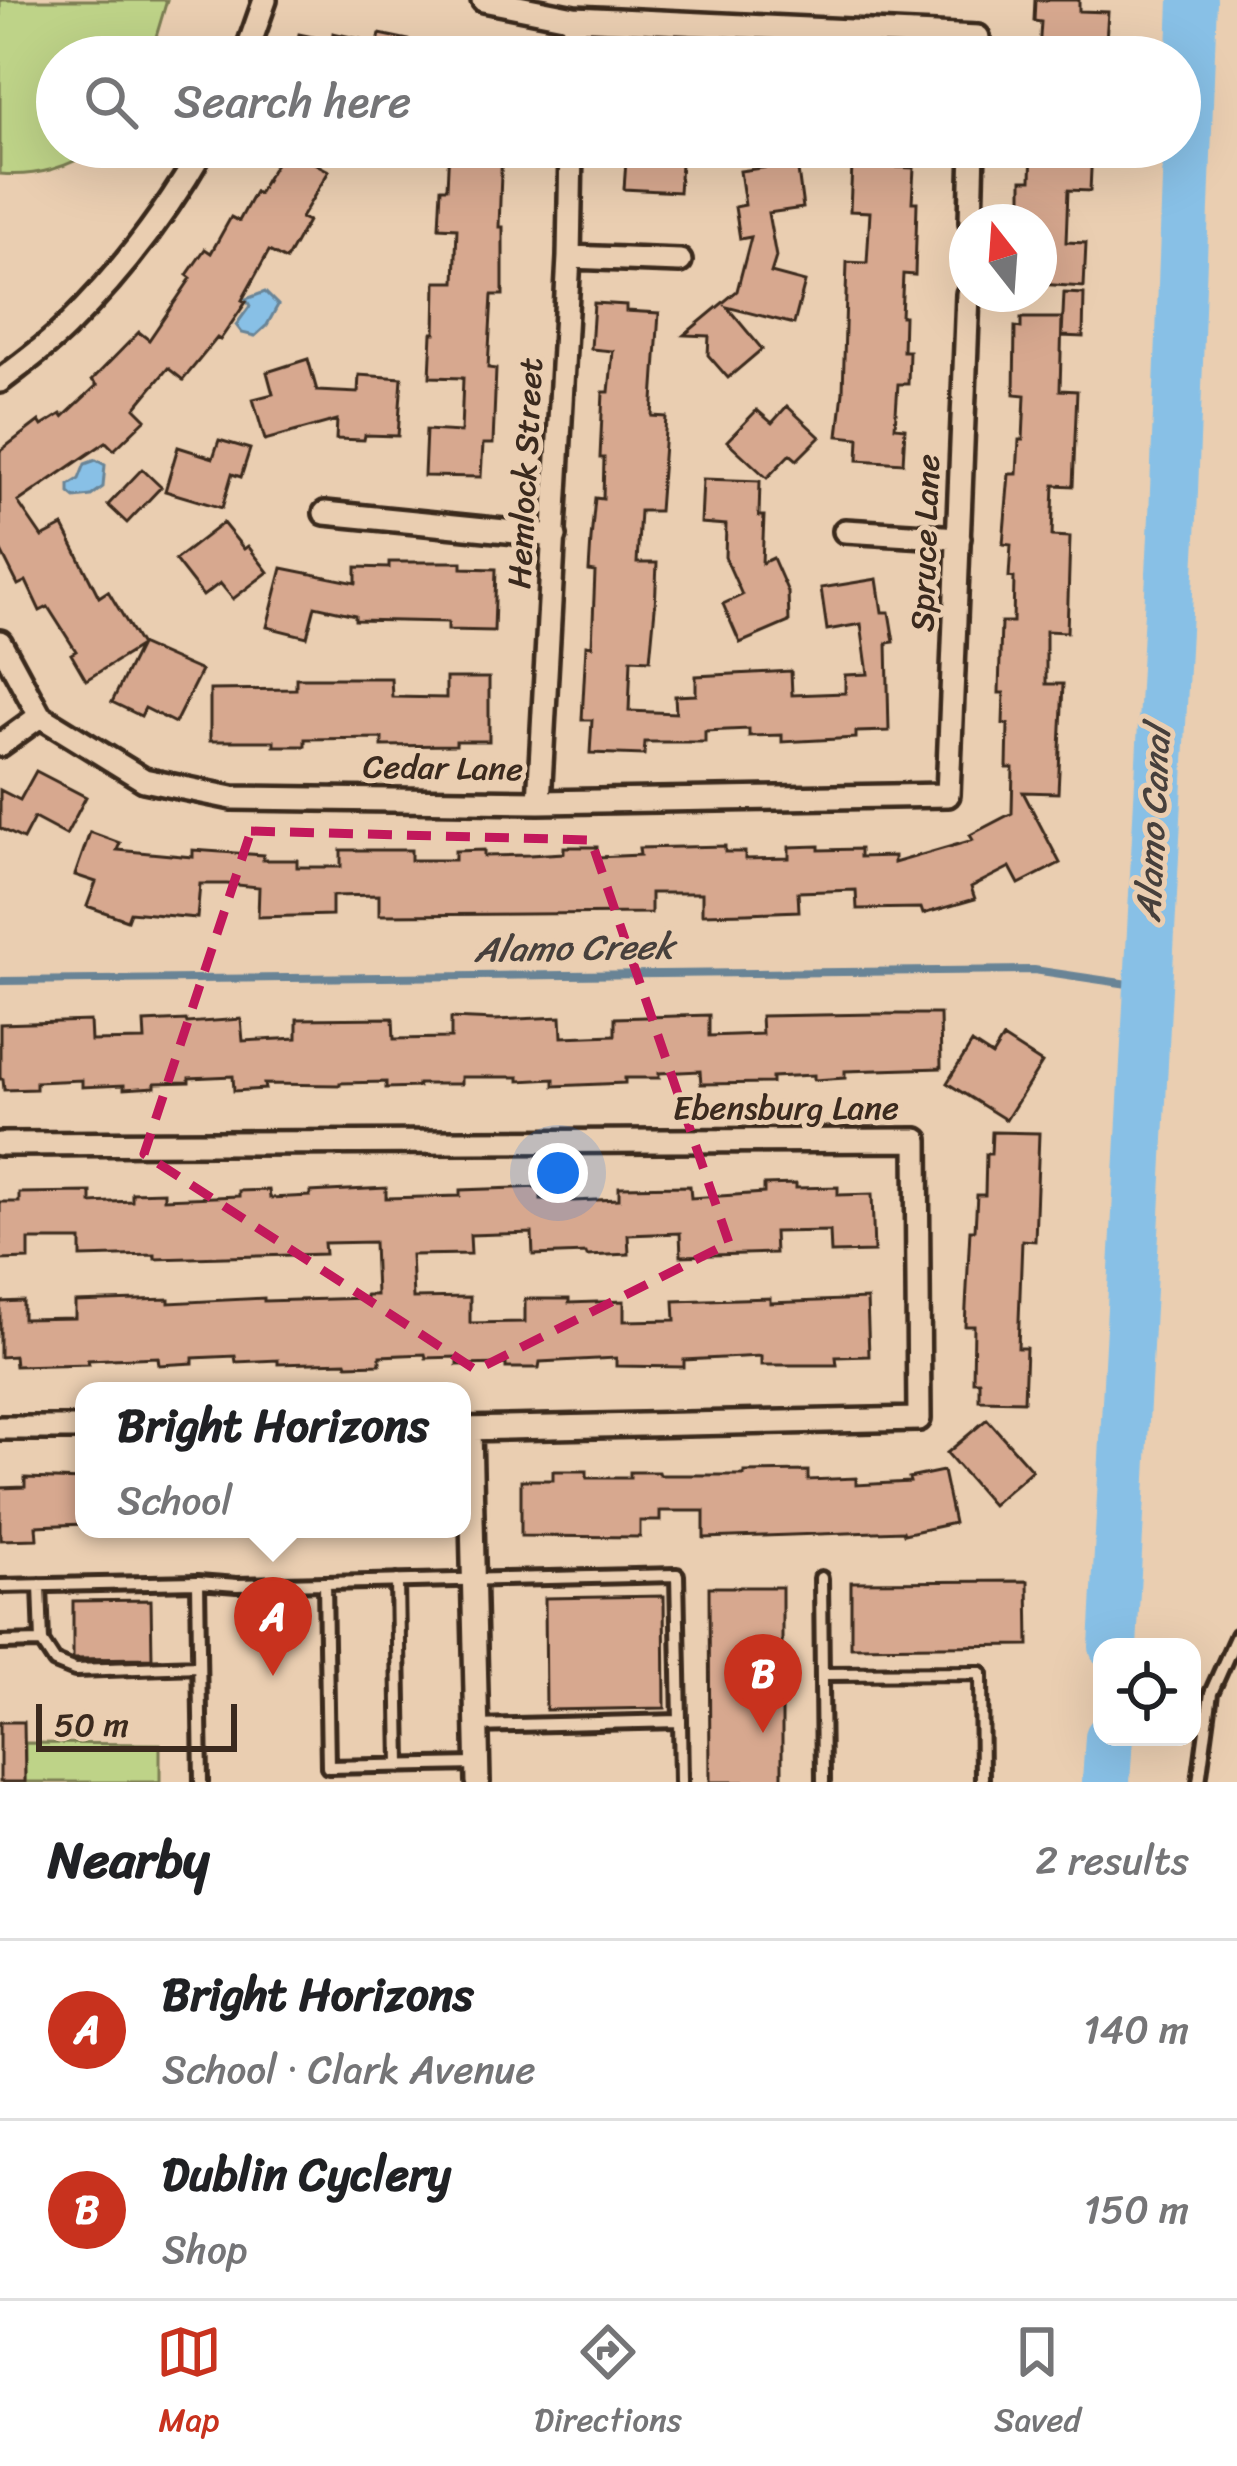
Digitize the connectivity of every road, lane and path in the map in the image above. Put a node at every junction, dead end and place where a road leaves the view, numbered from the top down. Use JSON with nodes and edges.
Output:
{"nodes":[{"id":1,"x":265,"y":0,"type":"edge"},
{"id":2,"x":483,"y":0,"type":"edge"},
{"id":3,"x":574,"y":18,"type":"junction"},
{"id":4,"x":252,"y":36,"type":"edge"},
{"id":5,"x":574,"y":36,"type":"edge"},
{"id":6,"x":956,"y":36,"type":"edge"},
{"id":7,"x":192,"y":168,"type":"edge"},
{"id":8,"x":571,"y":168,"type":"edge"},
{"id":9,"x":973,"y":168,"type":"edge"},
{"id":10,"x":971,"y":204,"type":"edge"},
{"id":11,"x":569,"y":257,"type":"junction"},
{"id":12,"x":680,"y":261,"type":"dead end"},
{"id":13,"x":967,"y":312,"type":"edge"},
{"id":14,"x":0,"y":381,"type":"edge"},
{"id":15,"x":325,"y":513,"type":"dead end"},
{"id":16,"x":845,"y":531,"type":"dead end"},
{"id":17,"x":554,"y":536,"type":"junction"},
{"id":18,"x":959,"y":538,"type":"junction"},
{"id":19,"x":0,"y":642,"type":"edge"},
{"id":20,"x":40,"y":716,"type":"junction"},
{"id":21,"x":0,"y":745,"type":"edge"},
{"id":22,"x":948,"y":795,"type":"joint"},
{"id":23,"x":539,"y":802,"type":"junction"},
{"id":24,"x":0,"y":1144,"type":"edge"},
{"id":25,"x":0,"y":1428,"type":"edge"},
{"id":26,"x":75,"y":1428,"type":"edge"},
{"id":27,"x":471,"y":1429,"type":"edge"},
{"id":28,"x":471,"y":1537,"type":"edge"},
{"id":29,"x":821,"y":1578,"type":"dead end"},
{"id":30,"x":473,"y":1580,"type":"junction"},
{"id":31,"x":397,"y":1581,"type":"junction"},
{"id":32,"x":198,"y":1582,"type":"junction"},
{"id":33,"x":325,"y":1583,"type":"junction"},
{"id":34,"x":40,"y":1585,"type":"junction"},
{"id":35,"x":0,"y":1586,"type":"edge"},
{"id":36,"x":1237,"y":1635,"type":"edge"},
{"id":37,"x":42,"y":1642,"type":"junction"},
{"id":38,"x":0,"y":1643,"type":"edge"},
{"id":39,"x":199,"y":1666,"type":"junction"},
{"id":40,"x":822,"y":1674,"type":"junction"},
{"id":41,"x":680,"y":1721,"type":"junction"},
{"id":42,"x":476,"y":1726,"type":"junction"},
{"id":43,"x":400,"y":1766,"type":"junction"},
{"id":44,"x":477,"y":1773,"type":"edge"},
{"id":45,"x":201,"y":1782,"type":"edge"},
{"id":46,"x":681,"y":1782,"type":"edge"},
{"id":47,"x":823,"y":1782,"type":"edge"},
{"id":48,"x":982,"y":1782,"type":"edge"},
{"id":49,"x":1199,"y":1782,"type":"edge"}],
"edges":[{"from":1,"to":4,"type":"street"},
{"from":2,"to":3,"type":"street"},
{"from":3,"to":5,"type":"street"},
{"from":3,"to":6,"type":"street"},
{"from":7,"to":14,"type":"street"},
{"from":8,"to":11,"type":"street","name":"Hemlock Street"},
{"from":9,"to":10,"type":"street"},
{"from":11,"to":12,"type":"street"},
{"from":11,"to":17,"type":"street","name":"Hemlock Street"},
{"from":13,"to":18,"type":"street","name":"Spruce Lane"},
{"from":15,"to":17,"type":"street"},
{"from":16,"to":18,"type":"street"},
{"from":17,"to":23,"type":"street","name":"Hemlock Street"},
{"from":18,"to":22,"type":"street","name":"Spruce Lane"},
{"from":19,"to":20,"type":"street","name":"Cedar Lane"},
{"from":20,"to":21,"type":"street"},
{"from":20,"to":23,"type":"street","name":"Cedar Lane"},
{"from":22,"to":23,"type":"street","name":"Cedar Lane"},
{"from":24,"to":27,"type":"street","name":"Ebensburg Lane"},
{"from":25,"to":26,"type":"street"},
{"from":28,"to":30,"type":"street"},
{"from":29,"to":40,"type":"lane"},
{"from":30,"to":31,"type":"lane"},
{"from":30,"to":41,"type":"lane"},
{"from":30,"to":42,"type":"street"},
{"from":31,"to":33,"type":"lane"},
{"from":31,"to":43,"type":"lane"},
{"from":32,"to":33,"type":"lane"},
{"from":32,"to":34,"type":"lane"},
{"from":32,"to":39,"type":"lane"},
{"from":33,"to":43,"type":"lane"},
{"from":34,"to":35,"type":"lane"},
{"from":34,"to":37,"type":"lane"},
{"from":36,"to":49,"type":"lane"},
{"from":37,"to":38,"type":"lane"},
{"from":37,"to":39,"type":"lane"},
{"from":39,"to":45,"type":"lane"},
{"from":40,"to":47,"type":"lane"},
{"from":40,"to":48,"type":"lane"},
{"from":41,"to":42,"type":"lane"},
{"from":41,"to":46,"type":"lane"},
{"from":42,"to":44,"type":"street"},
{"from":43,"to":44,"type":"lane"}]}
